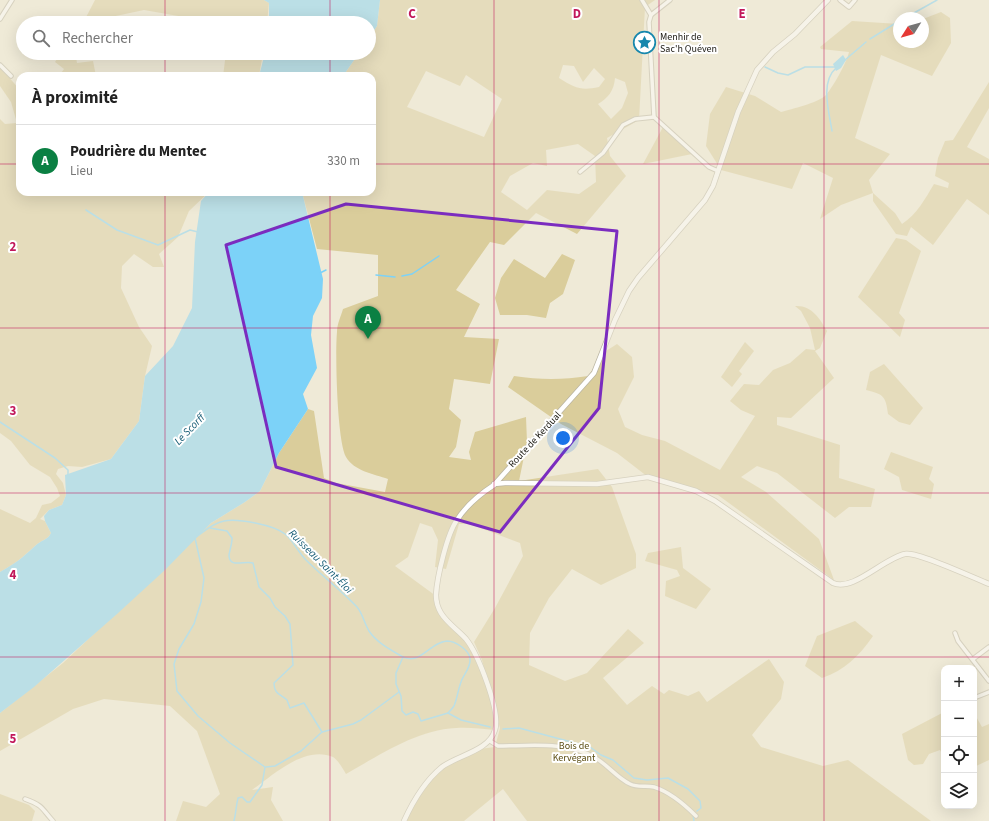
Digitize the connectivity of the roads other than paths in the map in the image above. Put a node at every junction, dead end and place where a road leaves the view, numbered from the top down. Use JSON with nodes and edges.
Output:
{"nodes":[{"id":1,"x":12,"y":0,"type":"edge"},
{"id":2,"x":642,"y":0,"type":"edge"},
{"id":3,"x":670,"y":0,"type":"edge"},
{"id":4,"x":828,"y":0,"type":"edge"},
{"id":5,"x":840,"y":0,"type":"edge"},
{"id":6,"x":855,"y":0,"type":"edge"},
{"id":7,"x":651,"y":15,"type":"junction"},
{"id":8,"x":0,"y":18,"type":"edge"},
{"id":9,"x":0,"y":65,"type":"edge"},
{"id":10,"x":11,"y":76,"type":"dead end"},
{"id":11,"x":654,"y":117,"type":"junction"},
{"id":12,"x":580,"y":172,"type":"dead end"},
{"id":13,"x":718,"y":172,"type":"junction"},
{"id":14,"x":494,"y":484,"type":"junction"},
{"id":15,"x":989,"y":584,"type":"edge"},
{"id":16,"x":955,"y":633,"type":"dead end"},
{"id":17,"x":989,"y":647,"type":"edge"},
{"id":18,"x":973,"y":659,"type":"junction"},
{"id":19,"x":989,"y":681,"type":"edge"},
{"id":20,"x":989,"y":692,"type":"edge"},
{"id":21,"x":977,"y":697,"type":"edge"},
{"id":22,"x":490,"y":741,"type":"junction"},
{"id":23,"x":25,"y":799,"type":"dead end"},
{"id":24,"x":696,"y":816,"type":"dead end"},
{"id":25,"x":53,"y":821,"type":"edge"},
{"id":26,"x":404,"y":821,"type":"edge"}],
"edges":[{"from":1,"to":8,"type":"street"},
{"from":2,"to":7,"type":"street"},
{"from":3,"to":7,"type":"street"},
{"from":4,"to":13,"type":"street","name":"Route de Kerdual"},
{"from":5,"to":6,"type":"street"},
{"from":7,"to":11,"type":"street"},
{"from":9,"to":10,"type":"street"},
{"from":11,"to":12,"type":"street"},
{"from":11,"to":13,"type":"street"},
{"from":13,"to":14,"type":"street","name":"Route de Kerdual"},
{"from":14,"to":15,"type":"street"},
{"from":14,"to":22,"type":"street","name":"Route de Kerdual"},
{"from":16,"to":18,"type":"street"},
{"from":17,"to":18,"type":"street"},
{"from":18,"to":19,"type":"street"},
{"from":20,"to":21,"type":"street"},
{"from":22,"to":24,"type":"street"},
{"from":22,"to":26,"type":"street"},
{"from":23,"to":25,"type":"street"}]}
